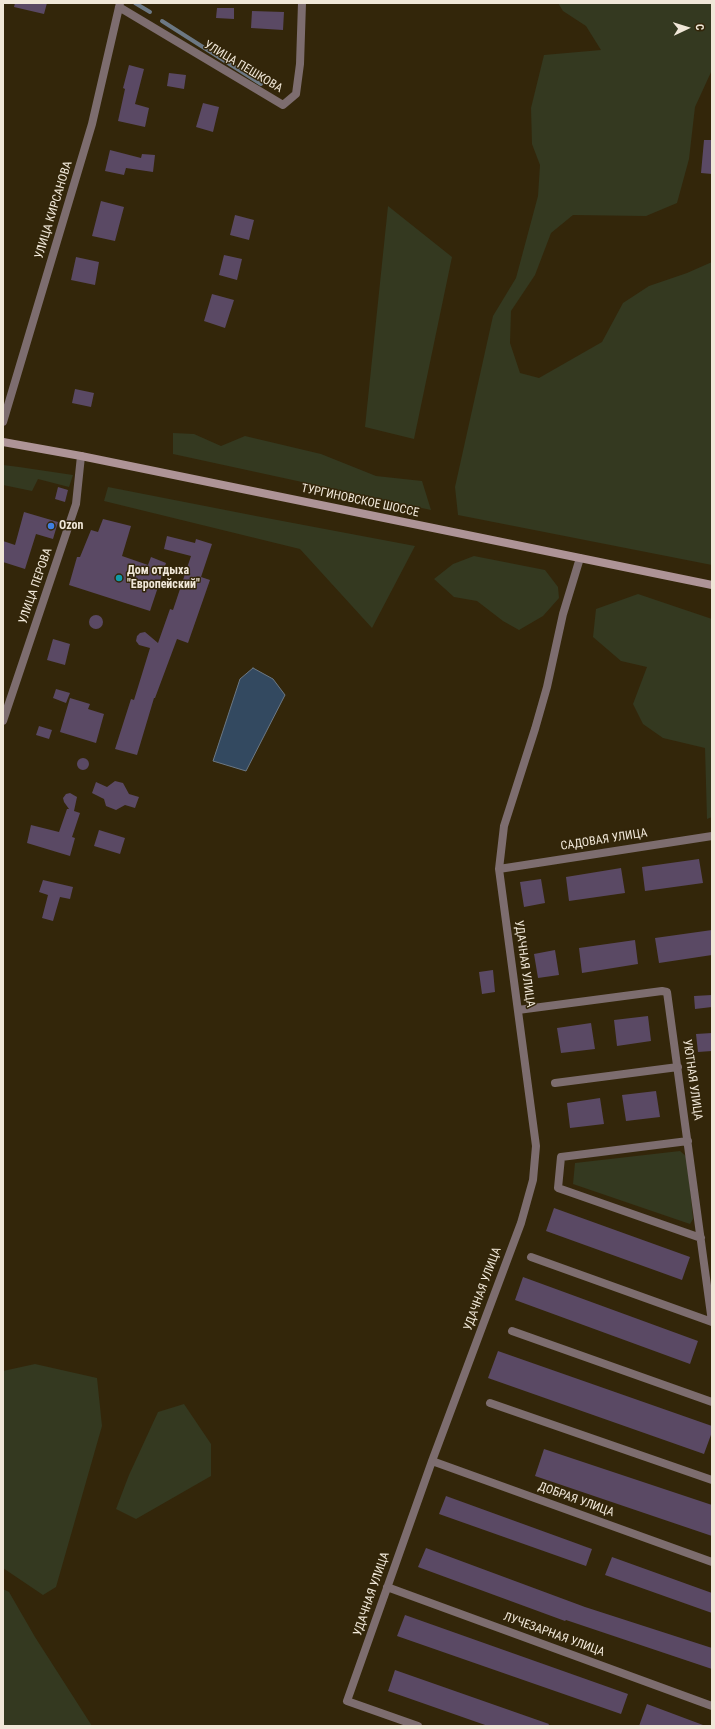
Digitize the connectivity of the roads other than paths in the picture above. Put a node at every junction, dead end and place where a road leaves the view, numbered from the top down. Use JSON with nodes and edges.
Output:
{"nodes":[{"id":1,"x":302,"y":3,"type":"edge"},
{"id":2,"x":120,"y":5,"type":"edge"},
{"id":3,"x":3,"y":422,"type":"edge"},
{"id":4,"x":3,"y":442,"type":"edge"},
{"id":5,"x":80,"y":456,"type":"junction"},
{"id":6,"x":580,"y":558,"type":"junction"},
{"id":7,"x":712,"y":585,"type":"edge"},
{"id":8,"x":3,"y":721,"type":"edge"},
{"id":9,"x":712,"y":836,"type":"edge"},
{"id":10,"x":499,"y":869,"type":"junction"},
{"id":11,"x":518,"y":1010,"type":"junction"},
{"id":12,"x":678,"y":1067,"type":"junction"},
{"id":13,"x":555,"y":1083,"type":"dead end"},
{"id":14,"x":688,"y":1141,"type":"junction"},
{"id":15,"x":701,"y":1238,"type":"junction"},
{"id":16,"x":531,"y":1256,"type":"dead end"},
{"id":17,"x":712,"y":1322,"type":"edge"},
{"id":18,"x":512,"y":1331,"type":"dead end"},
{"id":19,"x":712,"y":1402,"type":"edge"},
{"id":20,"x":490,"y":1404,"type":"dead end"},
{"id":21,"x":432,"y":1461,"type":"junction"},
{"id":22,"x":712,"y":1480,"type":"edge"},
{"id":23,"x":712,"y":1562,"type":"edge"},
{"id":24,"x":387,"y":1587,"type":"junction"},
{"id":25,"x":712,"y":1706,"type":"edge"},
{"id":26,"x":418,"y":1726,"type":"edge"}],
"edges":[{"from":1,"to":2,"type":"street","name":"УЛИЦА ПЕШКОВА"},
{"from":2,"to":3,"type":"street","name":"УЛИЦА КИРСАНОВА"},
{"from":4,"to":5,"type":"main road","name":"ТУРГИНОВСКОЕ ШОССЕ"},
{"from":5,"to":6,"type":"main road","name":"ТУРГИНОВСКОЕ ШОССЕ"},
{"from":5,"to":8,"type":"street","name":"УЛИЦА ПЕРОВА"},
{"from":6,"to":7,"type":"main road","name":"ТУРГИНОВСКОЕ ШОССЕ"},
{"from":6,"to":10,"type":"street","name":"УДАЧНАЯ УЛИЦА"},
{"from":9,"to":10,"type":"street","name":"САДОВАЯ УЛИЦА"},
{"from":10,"to":11,"type":"street","name":"УДАЧНАЯ УЛИЦА"},
{"from":11,"to":12,"type":"street","name":"УЮТНАЯ УЛИЦА"},
{"from":11,"to":21,"type":"street","name":"УДАЧНАЯ УЛИЦА"},
{"from":12,"to":13,"type":"street"},
{"from":12,"to":14,"type":"street","name":"УЮТНАЯ УЛИЦА"},
{"from":14,"to":15,"type":"street","name":"УЮТНАЯ УЛИЦА"},
{"from":14,"to":15,"type":"street"},
{"from":15,"to":17,"type":"street","name":"УЮТНАЯ УЛИЦА"},
{"from":16,"to":17,"type":"street"},
{"from":18,"to":19,"type":"street"},
{"from":20,"to":22,"type":"street"},
{"from":21,"to":23,"type":"street","name":"ДОБРАЯ УЛИЦА"},
{"from":21,"to":24,"type":"street","name":"УДАЧНАЯ УЛИЦА"},
{"from":24,"to":25,"type":"street","name":"ЛУЧЕЗАРНАЯ УЛИЦА"},
{"from":24,"to":26,"type":"street","name":"УДАЧНАЯ УЛИЦА"}]}
